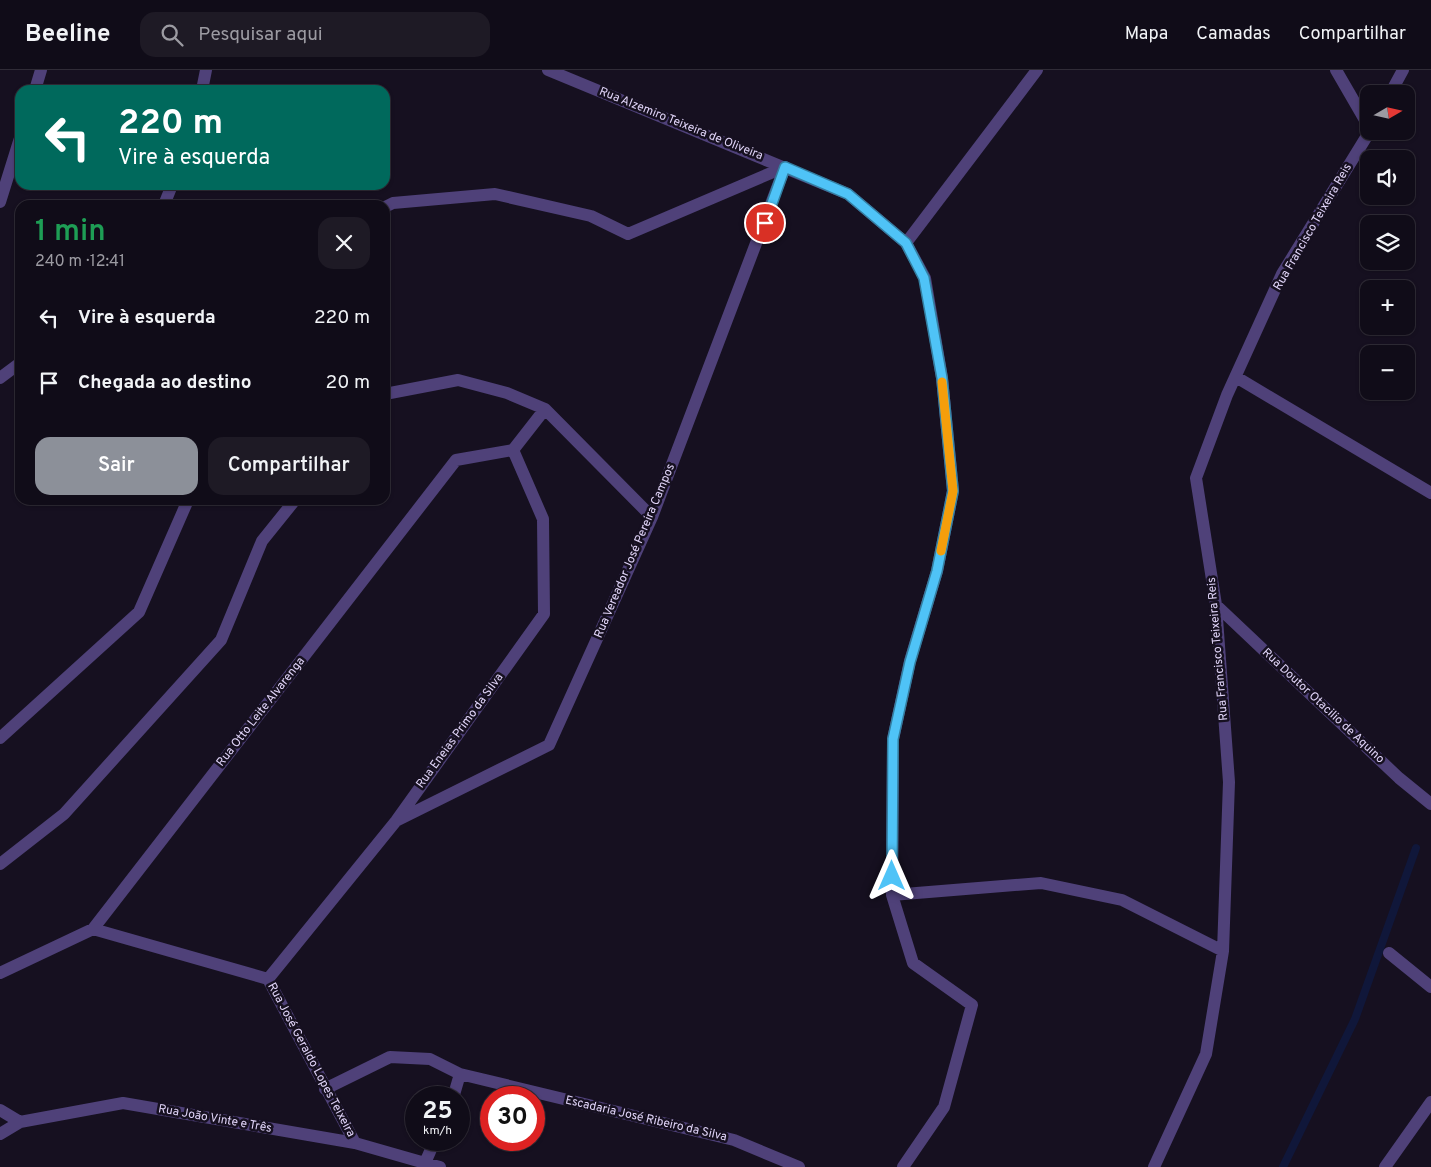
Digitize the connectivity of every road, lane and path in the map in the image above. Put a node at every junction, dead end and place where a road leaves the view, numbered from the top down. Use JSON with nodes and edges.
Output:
{"nodes":[{"id":1,"x":41,"y":70,"type":"edge"},
{"id":2,"x":206,"y":70,"type":"edge"},
{"id":3,"x":548,"y":70,"type":"edge"},
{"id":4,"x":1037,"y":70,"type":"edge"},
{"id":5,"x":1336,"y":70,"type":"edge"},
{"id":6,"x":1404,"y":70,"type":"edge"},
{"id":7,"x":36,"y":85,"type":"edge"},
{"id":8,"x":203,"y":85,"type":"edge"},
{"id":9,"x":1395,"y":85,"type":"edge"},
{"id":10,"x":1360,"y":111,"type":"edge"},
{"id":11,"x":1364,"y":140,"type":"edge"},
{"id":12,"x":15,"y":153,"type":"edge"},
{"id":13,"x":785,"y":167,"type":"junction"},
{"id":14,"x":1,"y":196,"type":"edge"},
{"id":15,"x":390,"y":204,"type":"edge"},
{"id":16,"x":906,"y":243,"type":"junction"},
{"id":17,"x":15,"y":367,"type":"edge"},
{"id":18,"x":1236,"y":377,"type":"junction"},
{"id":19,"x":0,"y":378,"type":"edge"},
{"id":20,"x":390,"y":393,"type":"edge"},
{"id":21,"x":545,"y":409,"type":"junction"},
{"id":22,"x":513,"y":450,"type":"junction"},
{"id":23,"x":1431,"y":493,"type":"edge"},
{"id":24,"x":186,"y":505,"type":"edge"},
{"id":25,"x":291,"y":505,"type":"edge"},
{"id":26,"x":652,"y":517,"type":"junction"},
{"id":27,"x":1216,"y":605,"type":"junction"},
{"id":28,"x":0,"y":738,"type":"edge"},
{"id":29,"x":1431,"y":804,"type":"edge"},
{"id":30,"x":396,"y":822,"type":"junction"},
{"id":31,"x":0,"y":864,"type":"edge"},
{"id":32,"x":892,"y":896,"type":"junction"},
{"id":33,"x":93,"y":929,"type":"junction"},
{"id":34,"x":1223,"y":951,"type":"junction"},
{"id":35,"x":1389,"y":953,"type":"dead end"},
{"id":36,"x":0,"y":973,"type":"edge"},
{"id":37,"x":268,"y":979,"type":"junction"},
{"id":38,"x":1431,"y":987,"type":"edge"},
{"id":39,"x":460,"y":1074,"type":"junction"},
{"id":40,"x":457,"y":1086,"type":"edge"},
{"id":41,"x":324,"y":1089,"type":"junction"},
{"id":42,"x":1431,"y":1102,"type":"edge"},
{"id":43,"x":0,"y":1110,"type":"edge"},
{"id":44,"x":20,"y":1122,"type":"junction"},
{"id":45,"x":0,"y":1134,"type":"edge"},
{"id":46,"x":355,"y":1143,"type":"junction"},
{"id":47,"x":431,"y":1151,"type":"edge"},
{"id":48,"x":427,"y":1165,"type":"edge"},
{"id":49,"x":440,"y":1167,"type":"edge"},
{"id":50,"x":800,"y":1167,"type":"edge"},
{"id":51,"x":904,"y":1167,"type":"edge"},
{"id":52,"x":1154,"y":1167,"type":"edge"},
{"id":53,"x":1385,"y":1167,"type":"edge"}],
"edges":[{"from":1,"to":7,"type":"street"},
{"from":2,"to":8,"type":"street"},
{"from":3,"to":13,"type":"street","name":"Rua Alzemiro Teixeira de Oliveira"},
{"from":4,"to":16,"type":"street"},
{"from":5,"to":10,"type":"street"},
{"from":6,"to":9,"type":"street"},
{"from":11,"to":18,"type":"street","name":"Rua Francisco Teixeira Reis"},
{"from":12,"to":14,"type":"street"},
{"from":13,"to":15,"type":"street"},
{"from":13,"to":16,"type":"street","name":"Rua Alzemiro Teixeira de Oliveira"},
{"from":13,"to":26,"type":"street","name":"Rua Vereador José Pereira Campos"},
{"from":16,"to":32,"type":"street","name":"Rua Alzemiro Teixeira de Oliveira"},
{"from":17,"to":19,"type":"street"},
{"from":18,"to":23,"type":"street"},
{"from":18,"to":27,"type":"street","name":"Rua Francisco Teixeira Reis"},
{"from":20,"to":21,"type":"street"},
{"from":21,"to":22,"type":"street"},
{"from":21,"to":26,"type":"street"},
{"from":22,"to":30,"type":"street","name":"Rua Eneias Primo da Silva"},
{"from":22,"to":33,"type":"street","name":"Rua Otto Leite Alvarenga"},
{"from":24,"to":28,"type":"street"},
{"from":25,"to":31,"type":"street"},
{"from":26,"to":30,"type":"street","name":"Rua Vereador José Pereira Campos"},
{"from":27,"to":29,"type":"street","name":"Rua Doutor Otacilio de Aquino"},
{"from":27,"to":34,"type":"street","name":"Rua Francisco Teixeira Reis"},
{"from":30,"to":37,"type":"street","name":"Rua Eneias Primo da Silva"},
{"from":32,"to":34,"type":"street"},
{"from":32,"to":51,"type":"street","name":"Rua Alzemiro Teixeira de Oliveira"},
{"from":33,"to":36,"type":"street","name":"Rua Otto Leite Alvarenga"},
{"from":33,"to":37,"type":"street","name":"Rua José Geraldo Lopes Teixeira"},
{"from":34,"to":52,"type":"street","name":"Rua Francisco Teixeira Reis"},
{"from":35,"to":38,"type":"street"},
{"from":37,"to":41,"type":"street","name":"Rua José Geraldo Lopes Teixeira"},
{"from":39,"to":40,"type":"street"},
{"from":39,"to":41,"type":"street","name":"Escadaria José Ribeiro da Silva"},
{"from":39,"to":50,"type":"street","name":"Escadaria José Ribeiro da Silva"},
{"from":41,"to":46,"type":"street","name":"Rua José Geraldo Lopes Teixeira"},
{"from":42,"to":53,"type":"street"},
{"from":43,"to":44,"type":"street"},
{"from":44,"to":45,"type":"street","name":"Rua João Vinte e Três"},
{"from":44,"to":46,"type":"street","name":"Rua João Vinte e Três"},
{"from":46,"to":48,"type":"street","name":"Rua João Vinte e Três"},
{"from":47,"to":48,"type":"street"},
{"from":48,"to":49,"type":"street","name":"Rua João Vinte e Três"}]}
